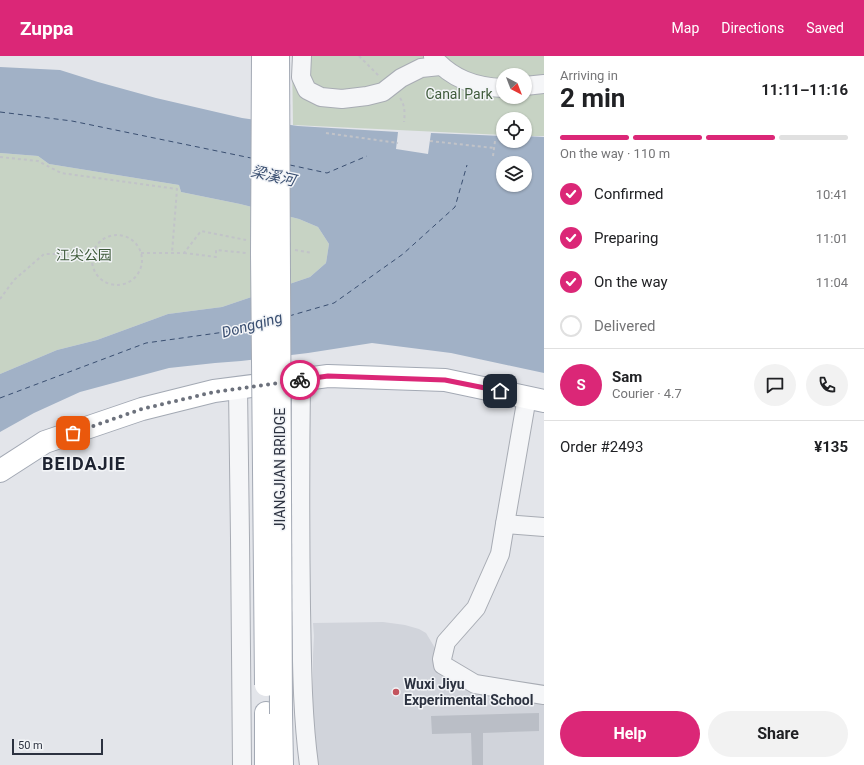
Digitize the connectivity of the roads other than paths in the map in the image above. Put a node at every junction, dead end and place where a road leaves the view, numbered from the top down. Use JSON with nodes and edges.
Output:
{"nodes":[{"id":1,"x":262,"y":56,"type":"edge"},
{"id":2,"x":278,"y":56,"type":"edge"},
{"id":3,"x":302,"y":56,"type":"edge"},
{"id":4,"x":436,"y":61,"type":"edge"},
{"id":5,"x":544,"y":84,"type":"edge"},
{"id":6,"x":532,"y":85,"type":"edge"},
{"id":7,"x":496,"y":87,"type":"edge"},
{"id":8,"x":301,"y":380,"type":"junction"},
{"id":9,"x":238,"y":388,"type":"junction"},
{"id":10,"x":535,"y":399,"type":"edge"},
{"id":11,"x":0,"y":471,"type":"edge"},
{"id":12,"x":505,"y":524,"type":"junction"},
{"id":13,"x":544,"y":527,"type":"edge"},
{"id":14,"x":544,"y":695,"type":"edge"},
{"id":15,"x":274,"y":713,"type":"junction"},
{"id":16,"x":242,"y":765,"type":"edge"},
{"id":17,"x":266,"y":765,"type":"edge"},
{"id":18,"x":282,"y":765,"type":"edge"},
{"id":19,"x":309,"y":765,"type":"edge"}],
"edges":[{"from":1,"to":15,"type":"main road","name":"JIANGJIAN BRIDGE","bridge":true},
{"from":2,"to":15,"type":"main road","name":"JIANGJIAN BRIDGE","bridge":true},
{"from":3,"to":4,"type":"street"},
{"from":4,"to":7,"type":"street"},
{"from":5,"to":6,"type":"street"},
{"from":8,"to":9,"type":"main road"},
{"from":8,"to":10,"type":"main road"},
{"from":8,"to":19,"type":"street"},
{"from":9,"to":11,"type":"main road"},
{"from":9,"to":16,"type":"street"},
{"from":10,"to":12,"type":"street"},
{"from":12,"to":13,"type":"street"},
{"from":12,"to":14,"type":"street"},
{"from":15,"to":17,"type":"main road"},
{"from":15,"to":18,"type":"main road"}]}
